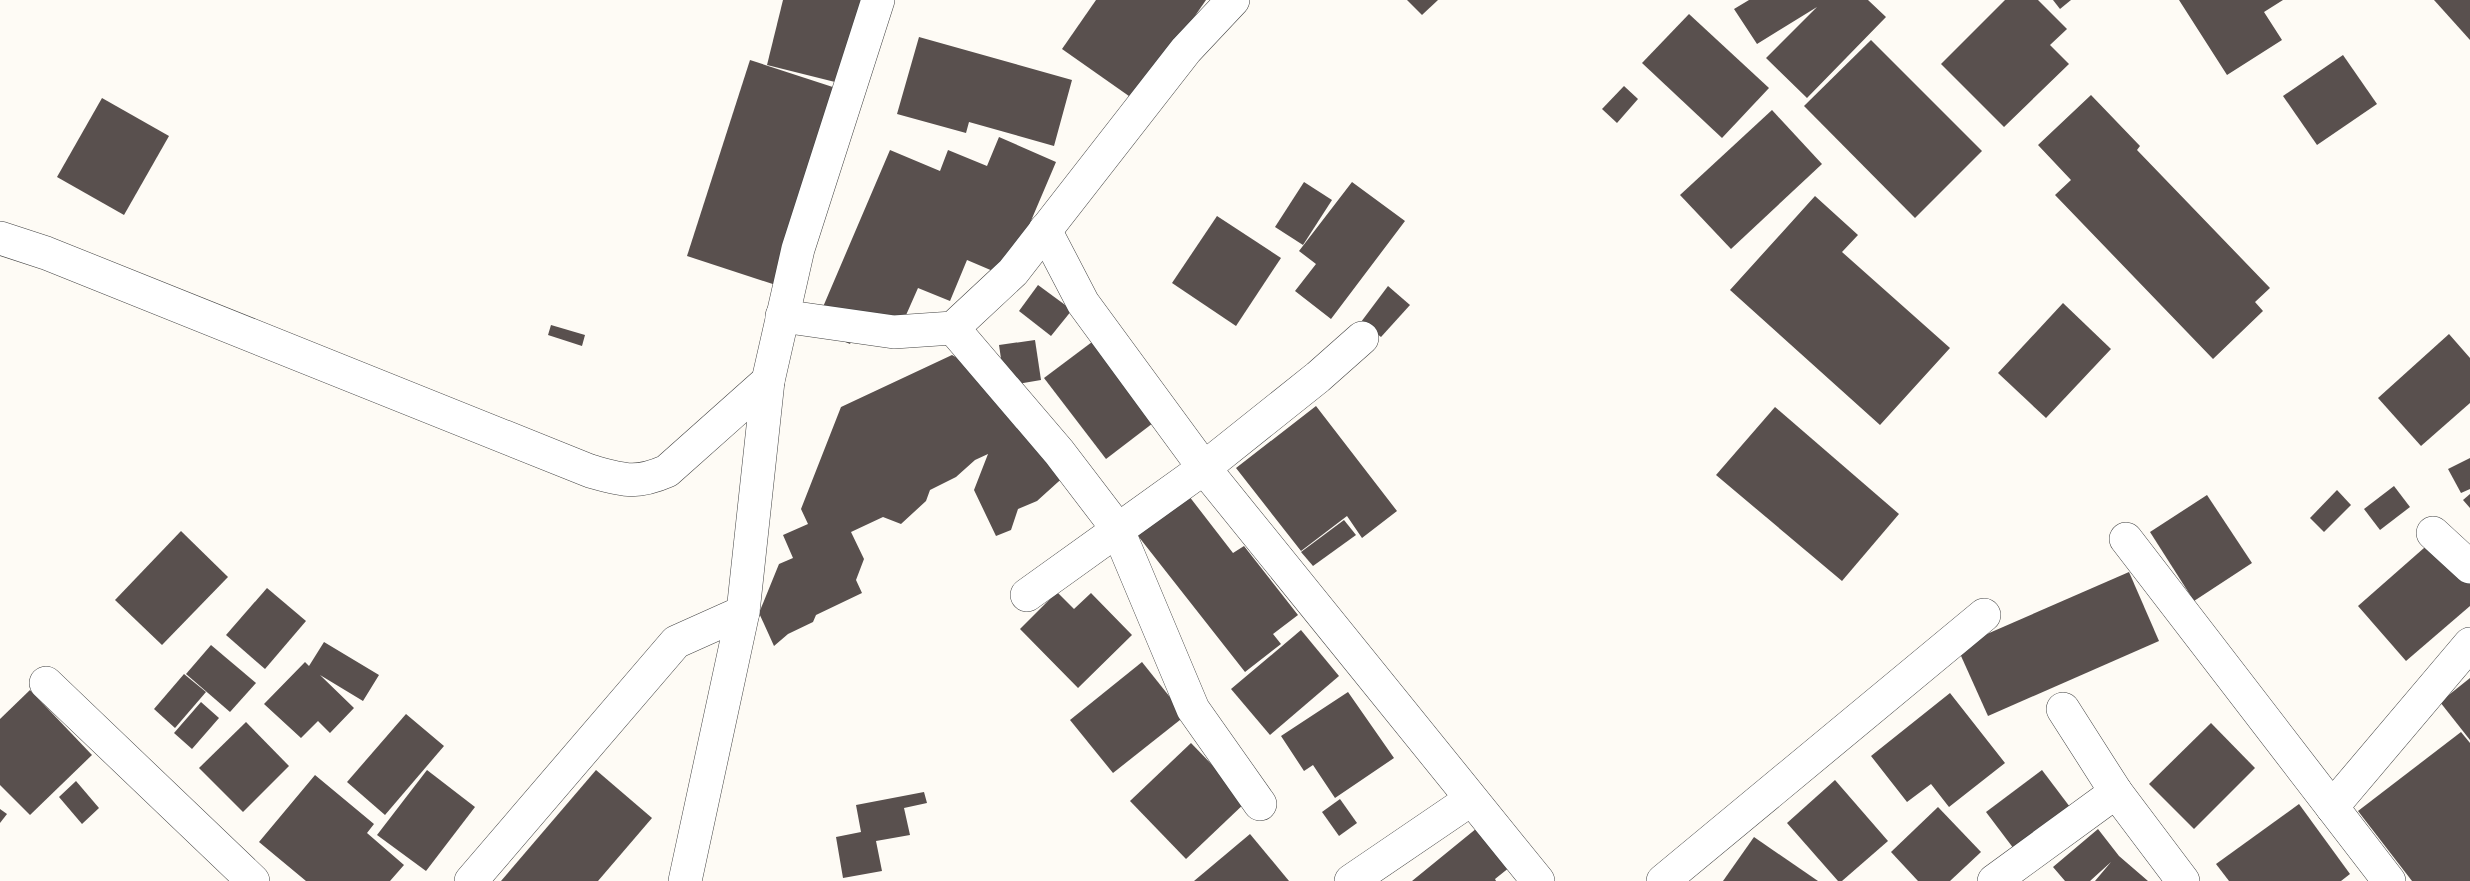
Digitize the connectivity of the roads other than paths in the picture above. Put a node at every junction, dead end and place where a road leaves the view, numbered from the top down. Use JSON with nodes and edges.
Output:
{"nodes":[{"id":1,"x":878,"y":0,"type":"edge"},
{"id":2,"x":1233,"y":0,"type":"edge"},
{"id":3,"x":1046,"y":230,"type":"junction"},
{"id":4,"x":0,"y":238,"type":"edge"},
{"id":5,"x":782,"y":316,"type":"junction"},
{"id":6,"x":953,"y":328,"type":"junction"},
{"id":7,"x":1362,"y":338,"type":"dead end"},
{"id":8,"x":768,"y":381,"type":"junction"},
{"id":9,"x":1204,"y":468,"type":"junction"},
{"id":10,"x":1117,"y":528,"type":"junction"},
{"id":11,"x":2433,"y":533,"type":"dead end"},
{"id":12,"x":2126,"y":539,"type":"dead end"},
{"id":13,"x":2470,"y":567,"type":"edge"},
{"id":14,"x":1027,"y":595,"type":"dead end"},
{"id":15,"x":743,"y":612,"type":"junction"},
{"id":16,"x":1984,"y":615,"type":"dead end"},
{"id":17,"x":2470,"y":644,"type":"edge"},
{"id":18,"x":46,"y":683,"type":"dead end"},
{"id":19,"x":2063,"y":709,"type":"dead end"},
{"id":20,"x":2116,"y":792,"type":"junction"},
{"id":21,"x":1470,"y":800,"type":"junction"},
{"id":22,"x":1260,"y":804,"type":"dead end"},
{"id":23,"x":2332,"y":807,"type":"junction"},
{"id":24,"x":253,"y":881,"type":"edge"},
{"id":25,"x":471,"y":881,"type":"edge"},
{"id":26,"x":685,"y":881,"type":"edge"},
{"id":27,"x":1351,"y":881,"type":"edge"},
{"id":28,"x":1538,"y":881,"type":"edge"},
{"id":29,"x":1663,"y":881,"type":"edge"},
{"id":30,"x":1994,"y":881,"type":"edge"},
{"id":31,"x":2184,"y":881,"type":"edge"},
{"id":32,"x":2389,"y":881,"type":"edge"}],
"edges":[{"from":1,"to":5,"type":"street"},
{"from":2,"to":3,"type":"street"},
{"from":3,"to":6,"type":"street"},
{"from":3,"to":9,"type":"street"},
{"from":4,"to":8,"type":"street"},
{"from":5,"to":6,"type":"street"},
{"from":5,"to":8,"type":"street"},
{"from":6,"to":10,"type":"street"},
{"from":7,"to":9,"type":"street"},
{"from":8,"to":15,"type":"street"},
{"from":9,"to":10,"type":"street"},
{"from":9,"to":21,"type":"street"},
{"from":10,"to":14,"type":"street"},
{"from":10,"to":22,"type":"street"},
{"from":11,"to":13,"type":"street"},
{"from":12,"to":23,"type":"street"},
{"from":15,"to":25,"type":"street"},
{"from":15,"to":26,"type":"street"},
{"from":16,"to":29,"type":"street"},
{"from":17,"to":23,"type":"street"},
{"from":18,"to":24,"type":"street"},
{"from":19,"to":20,"type":"street"},
{"from":20,"to":30,"type":"street"},
{"from":20,"to":31,"type":"street"},
{"from":21,"to":27,"type":"street"},
{"from":21,"to":28,"type":"street"},
{"from":23,"to":32,"type":"street"}]}
